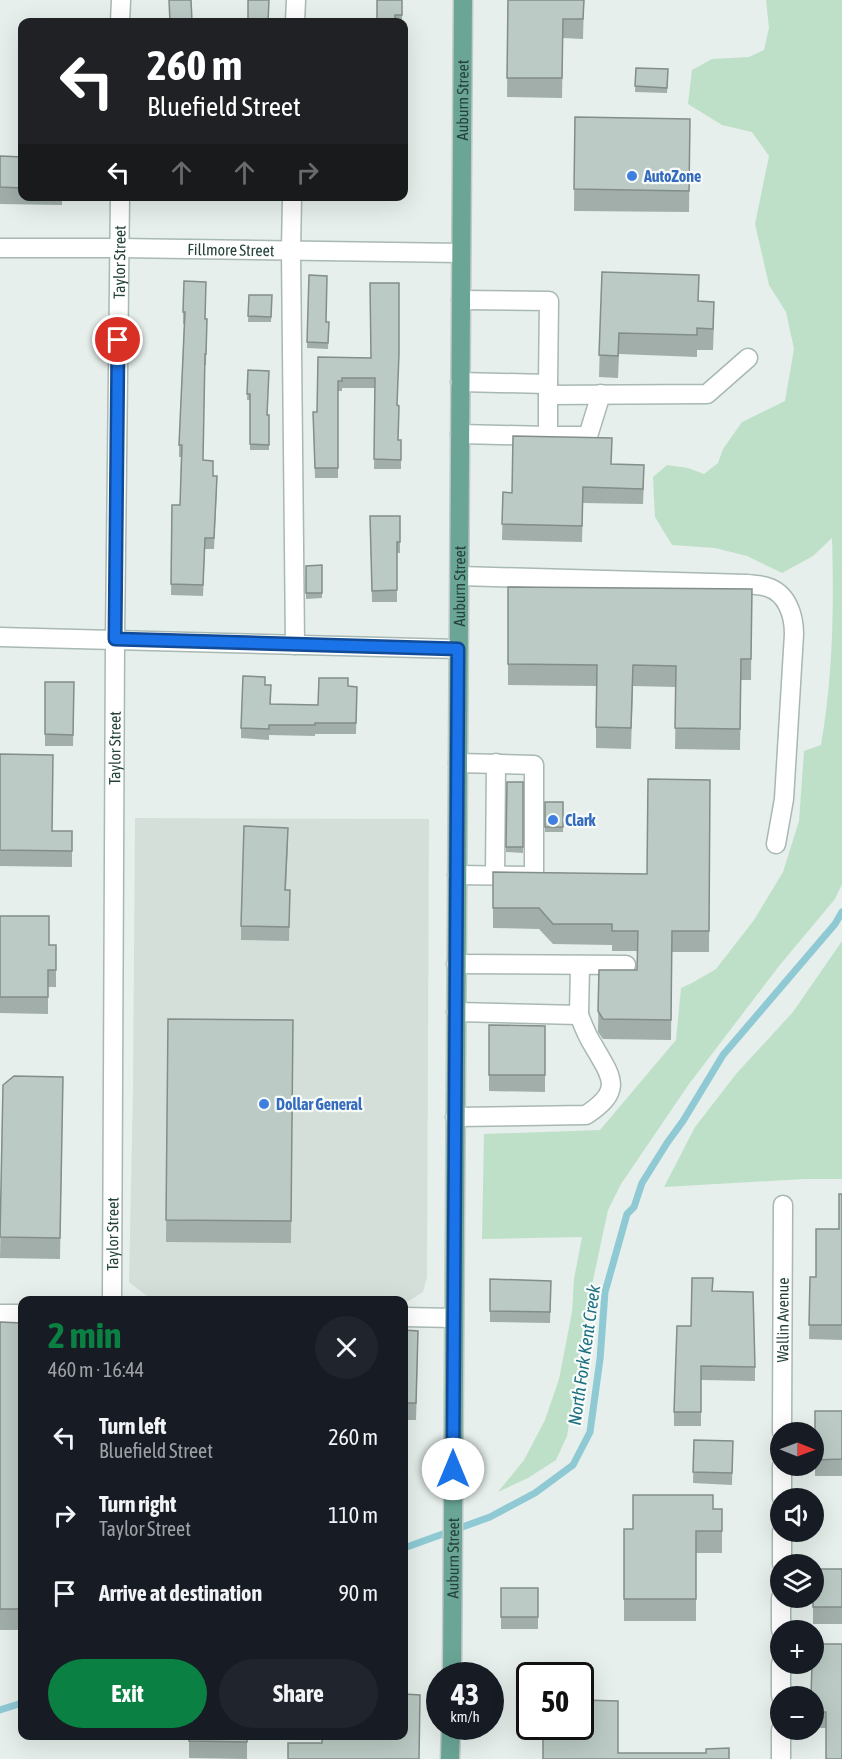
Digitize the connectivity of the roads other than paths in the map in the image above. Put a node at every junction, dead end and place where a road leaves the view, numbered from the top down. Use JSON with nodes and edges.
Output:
{"nodes":[{"id":1,"x":121,"y":0,"type":"edge"},
{"id":2,"x":296,"y":0,"type":"edge"},
{"id":3,"x":463,"y":0,"type":"edge"},
{"id":4,"x":120,"y":18,"type":"edge"},
{"id":5,"x":295,"y":18,"type":"edge"},
{"id":6,"x":120,"y":201,"type":"edge"},
{"id":7,"x":292,"y":201,"type":"edge"},
{"id":8,"x":119,"y":248,"type":"junction"},
{"id":9,"x":0,"y":249,"type":"edge"},
{"id":10,"x":291,"y":251,"type":"junction"},
{"id":11,"x":461,"y":254,"type":"junction"},
{"id":12,"x":461,"y":300,"type":"junction"},
{"id":13,"x":748,"y":358,"type":"dead end"},
{"id":14,"x":460,"y":382,"type":"junction"},
{"id":15,"x":548,"y":389,"type":"junction"},
{"id":16,"x":601,"y":394,"type":"junction"},
{"id":17,"x":460,"y":434,"type":"junction"},
{"id":18,"x":548,"y":436,"type":"junction"},
{"id":19,"x":460,"y":576,"type":"junction"},
{"id":20,"x":0,"y":637,"type":"edge"},
{"id":21,"x":115,"y":639,"type":"junction"},
{"id":22,"x":294,"y":645,"type":"junction"},
{"id":23,"x":458,"y":649,"type":"junction"},
{"id":24,"x":458,"y":763,"type":"junction"},
{"id":25,"x":496,"y":764,"type":"junction"},
{"id":26,"x":776,"y":844,"type":"dead end"},
{"id":27,"x":457,"y":875,"type":"junction"},
{"id":28,"x":495,"y":876,"type":"junction"},
{"id":29,"x":456,"y":964,"type":"junction"},
{"id":30,"x":580,"y":965,"type":"junction"},
{"id":31,"x":626,"y":965,"type":"dead end"},
{"id":32,"x":456,"y":1012,"type":"junction"},
{"id":33,"x":579,"y":1015,"type":"junction"},
{"id":34,"x":455,"y":1117,"type":"junction"},
{"id":35,"x":783,"y":1205,"type":"dead end"},
{"id":36,"x":111,"y":1296,"type":"edge"},
{"id":37,"x":0,"y":1314,"type":"edge"},
{"id":38,"x":18,"y":1314,"type":"edge"},
{"id":39,"x":408,"y":1317,"type":"edge"},
{"id":40,"x":454,"y":1318,"type":"junction"},
{"id":41,"x":782,"y":1422,"type":"edge"},
{"id":42,"x":452,"y":1662,"type":"edge"},
{"id":43,"x":451,"y":1740,"type":"edge"},
{"id":44,"x":781,"y":1740,"type":"edge"},
{"id":45,"x":450,"y":1759,"type":"edge"},
{"id":46,"x":781,"y":1759,"type":"edge"}],
"edges":[{"from":1,"to":4,"type":"street"},
{"from":2,"to":5,"type":"street"},
{"from":3,"to":11,"type":"main road","name":"Auburn Street"},
{"from":6,"to":8,"type":"street","name":"Taylor Street"},
{"from":7,"to":10,"type":"street"},
{"from":8,"to":9,"type":"street","name":"Fillmore Street"},
{"from":8,"to":10,"type":"street","name":"Fillmore Street"},
{"from":8,"to":21,"type":"street","name":"Taylor Street"},
{"from":10,"to":11,"type":"street","name":"Fillmore Street"},
{"from":10,"to":22,"type":"street"},
{"from":11,"to":12,"type":"main road","name":"Auburn Street"},
{"from":12,"to":14,"type":"main road","name":"Auburn Street"},
{"from":12,"to":15,"type":"street"},
{"from":13,"to":16,"type":"street"},
{"from":14,"to":15,"type":"street"},
{"from":14,"to":17,"type":"main road","name":"Auburn Street"},
{"from":15,"to":16,"type":"street"},
{"from":15,"to":18,"type":"street"},
{"from":16,"to":18,"type":"street"},
{"from":17,"to":18,"type":"street"},
{"from":17,"to":19,"type":"main road","name":"Auburn Street"},
{"from":19,"to":23,"type":"main road","name":"Auburn Street"},
{"from":19,"to":26,"type":"street"},
{"from":20,"to":21,"type":"street"},
{"from":21,"to":22,"type":"street"},
{"from":21,"to":36,"type":"street","name":"Taylor Street"},
{"from":22,"to":23,"type":"street"},
{"from":23,"to":24,"type":"main road","name":"Auburn Street"},
{"from":24,"to":25,"type":"street"},
{"from":24,"to":27,"type":"main road","name":"Auburn Street"},
{"from":25,"to":28,"type":"street"},
{"from":25,"to":28,"type":"street"},
{"from":27,"to":28,"type":"street"},
{"from":27,"to":29,"type":"main road","name":"Auburn Street"},
{"from":29,"to":30,"type":"street"},
{"from":29,"to":32,"type":"main road","name":"Auburn Street"},
{"from":30,"to":31,"type":"street"},
{"from":30,"to":33,"type":"street"},
{"from":32,"to":33,"type":"street"},
{"from":32,"to":34,"type":"main road","name":"Auburn Street"},
{"from":33,"to":34,"type":"street"},
{"from":34,"to":40,"type":"main road","name":"Auburn Street"},
{"from":35,"to":41,"type":"street","name":"Wallin Avenue"},
{"from":37,"to":38,"type":"street"},
{"from":39,"to":40,"type":"street"},
{"from":40,"to":42,"type":"main road","name":"Auburn Street"},
{"from":43,"to":45,"type":"main road"},
{"from":44,"to":46,"type":"street"}]}
